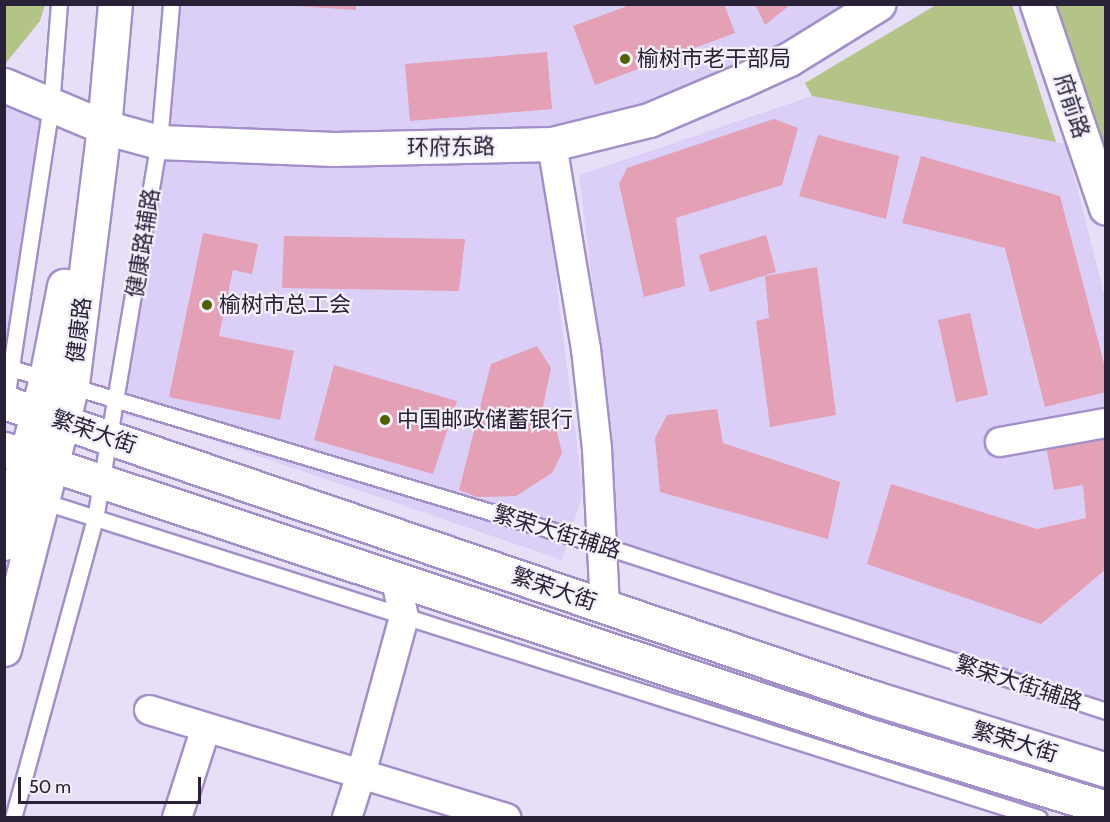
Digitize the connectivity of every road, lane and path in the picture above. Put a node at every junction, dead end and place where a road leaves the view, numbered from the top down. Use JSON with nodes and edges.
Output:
{"nodes":[{"id":1,"x":59,"y":4,"type":"edge"},
{"id":2,"x":96,"y":4,"type":"edge"},
{"id":3,"x":115,"y":4,"type":"edge"},
{"id":4,"x":171,"y":4,"type":"edge"},
{"id":5,"x":878,"y":4,"type":"edge"},
{"id":6,"x":1037,"y":4,"type":"edge"},
{"id":7,"x":4,"y":85,"type":"edge"},
{"id":8,"x":51,"y":107,"type":"junction"},
{"id":9,"x":95,"y":123,"type":"junction"},
{"id":10,"x":159,"y":142,"type":"junction"},
{"id":11,"x":552,"y":144,"type":"junction"},
{"id":12,"x":1106,"y":208,"type":"edge"},
{"id":13,"x":8,"y":367,"type":"edge"},
{"id":14,"x":59,"y":381,"type":"junction"},
{"id":15,"x":117,"y":398,"type":"junction"},
{"id":16,"x":5,"y":404,"type":"edge"},
{"id":17,"x":50,"y":417,"type":"junction"},
{"id":18,"x":1106,"y":423,"type":"edge"},
{"id":19,"x":111,"y":437,"type":"junction"},
{"id":20,"x":1000,"y":442,"type":"dead end"},
{"id":21,"x":29,"y":457,"type":"edge"},
{"id":22,"x":100,"y":479,"type":"junction"},
{"id":23,"x":22,"y":495,"type":"edge"},
{"id":24,"x":95,"y":519,"type":"junction"},
{"id":25,"x":4,"y":543,"type":"edge"},
{"id":26,"x":604,"y":546,"type":"junction"},
{"id":27,"x":395,"y":577,"type":"junction"},
{"id":28,"x":605,"y":606,"type":"junction"},
{"id":29,"x":404,"y":617,"type":"junction"},
{"id":30,"x":4,"y":649,"type":"edge"},
{"id":31,"x":149,"y":710,"type":"dead end"},
{"id":32,"x":1106,"y":711,"type":"edge"},
{"id":33,"x":205,"y":730,"type":"junction"},
{"id":34,"x":1106,"y":770,"type":"edge"},
{"id":35,"x":361,"y":774,"type":"junction"},
{"id":36,"x":1106,"y":808,"type":"edge"},
{"id":37,"x":13,"y":818,"type":"edge"},
{"id":38,"x":177,"y":818,"type":"edge"},
{"id":39,"x":347,"y":818,"type":"edge"},
{"id":40,"x":506,"y":818,"type":"edge"},
{"id":41,"x":1039,"y":818,"type":"edge"}],
"edges":[{"from":1,"to":8,"type":"lane"},
{"from":2,"to":9,"type":"main road","name":"健康路"},
{"from":3,"to":9,"type":"main road","name":"健康路"},
{"from":4,"to":10,"type":"lane","name":"健康路辅路"},
{"from":5,"to":11,"type":"main road","name":"环府东路"},
{"from":6,"to":12,"type":"main road","name":"府前路"},
{"from":7,"to":8,"type":"main road","name":"环府东路"},
{"from":8,"to":9,"type":"main road","name":"环府东路"},
{"from":8,"to":13,"type":"lane"},
{"from":9,"to":10,"type":"main road","name":"环府东路"},
{"from":9,"to":14,"type":"main road","name":"健康路"},
{"from":10,"to":11,"type":"main road","name":"环府东路"},
{"from":10,"to":15,"type":"lane","name":"健康路辅路"},
{"from":11,"to":26,"type":"street"},
{"from":13,"to":14,"type":"lane","name":"繁荣大街辅路"},
{"from":13,"to":16,"type":"lane"},
{"from":14,"to":15,"type":"lane","name":"繁荣大街辅路"},
{"from":14,"to":17,"type":"main road","name":"健康路"},
{"from":15,"to":19,"type":"lane","name":"健康路辅路"},
{"from":15,"to":26,"type":"lane","name":"繁荣大街辅路"},
{"from":16,"to":17,"type":"main road","name":"繁荣大街"},
{"from":17,"to":19,"type":"main road","name":"繁荣大街"},
{"from":17,"to":21,"type":"main road","name":"健康路"},
{"from":18,"to":20,"type":"street"},
{"from":19,"to":22,"type":"lane","name":"健康路辅路"},
{"from":19,"to":28,"type":"main road","name":"繁荣大街"},
{"from":21,"to":22,"type":"main road","name":"繁荣大街"},
{"from":21,"to":23,"type":"main road","name":"健康路"},
{"from":22,"to":24,"type":"lane","name":"健康路辅路"},
{"from":22,"to":27,"type":"main road","name":"繁荣大街"},
{"from":23,"to":24,"type":"lane"},
{"from":23,"to":25,"type":"main road","name":"健康路"},
{"from":23,"to":30,"type":"main road","name":"健康路"},
{"from":24,"to":29,"type":"lane"},
{"from":24,"to":37,"type":"lane","name":"健康路辅路"},
{"from":26,"to":28,"type":"street"},
{"from":26,"to":32,"type":"lane","name":"繁荣大街辅路"},
{"from":27,"to":29,"type":"street"},
{"from":27,"to":36,"type":"main road","name":"繁荣大街"},
{"from":28,"to":34,"type":"main road","name":"繁荣大街"},
{"from":29,"to":35,"type":"street"},
{"from":29,"to":41,"type":"lane"},
{"from":31,"to":33,"type":"street"},
{"from":33,"to":35,"type":"street"},
{"from":33,"to":38,"type":"street"},
{"from":35,"to":39,"type":"street"},
{"from":35,"to":40,"type":"street"}]}
